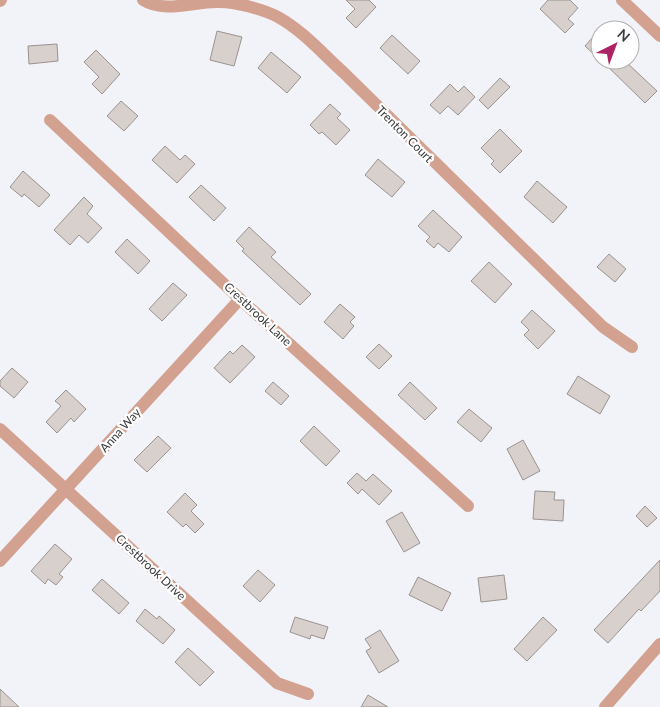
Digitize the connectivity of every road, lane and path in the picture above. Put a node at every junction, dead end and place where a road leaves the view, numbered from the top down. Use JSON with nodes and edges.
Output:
{"nodes":[{"id":1,"x":143,"y":0,"type":"edge"},
{"id":2,"x":622,"y":0,"type":"edge"},
{"id":3,"x":660,"y":36,"type":"edge"},
{"id":4,"x":50,"y":120,"type":"dead end"},
{"id":5,"x":240,"y":298,"type":"junction"},
{"id":6,"x":632,"y":347,"type":"dead end"},
{"id":7,"x":0,"y":429,"type":"edge"},
{"id":8,"x":66,"y":489,"type":"junction"},
{"id":9,"x":468,"y":506,"type":"dead end"},
{"id":10,"x":0,"y":561,"type":"edge"},
{"id":11,"x":660,"y":644,"type":"edge"},
{"id":12,"x":308,"y":694,"type":"dead end"},
{"id":13,"x":604,"y":707,"type":"edge"}],
"edges":[{"from":1,"to":6,"type":"street","name":"Trenton Court"},
{"from":2,"to":3,"type":"street"},
{"from":4,"to":5,"type":"street","name":"Crestbrook Lane"},
{"from":5,"to":8,"type":"street","name":"Anna Way"},
{"from":5,"to":9,"type":"street","name":"Crestbrook Lane"},
{"from":7,"to":8,"type":"street","name":"Crestbrook Drive"},
{"from":8,"to":10,"type":"street","name":"Anna Way"},
{"from":8,"to":12,"type":"street","name":"Crestbrook Drive"},
{"from":11,"to":13,"type":"street"}]}
